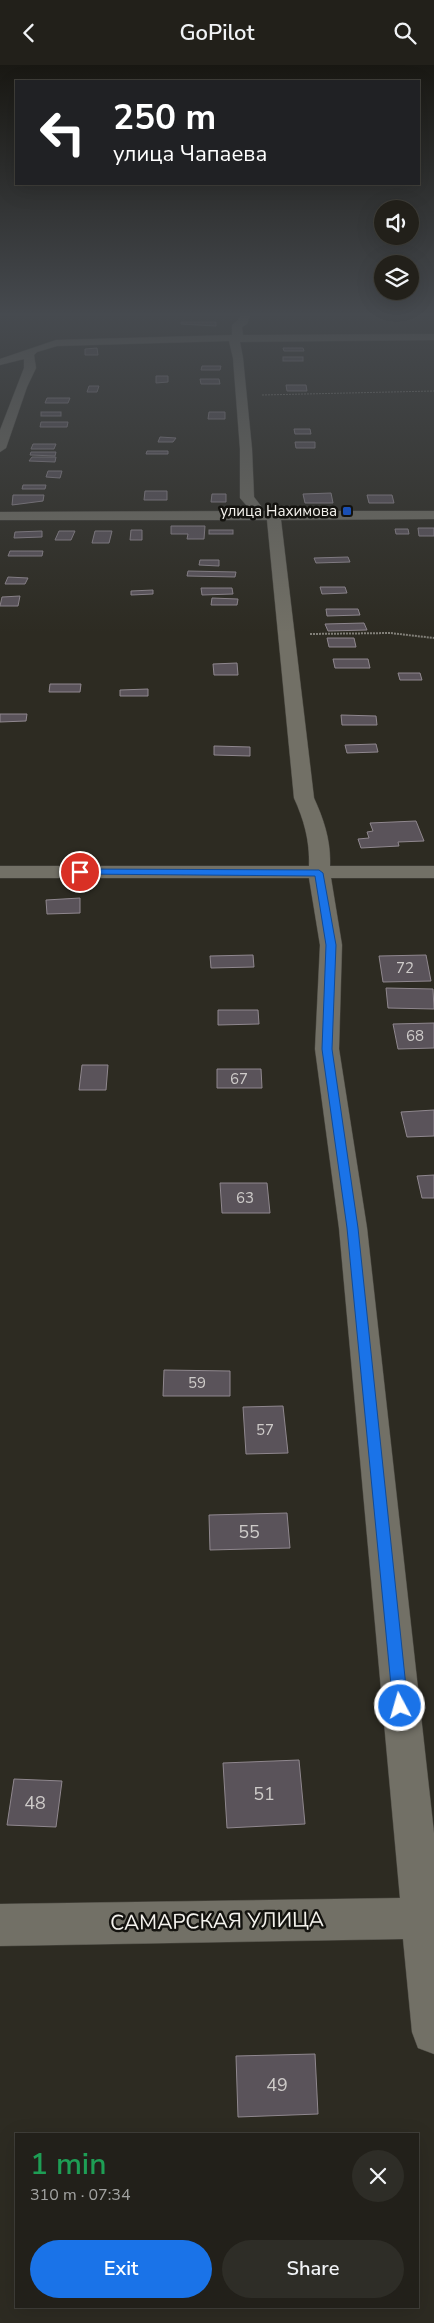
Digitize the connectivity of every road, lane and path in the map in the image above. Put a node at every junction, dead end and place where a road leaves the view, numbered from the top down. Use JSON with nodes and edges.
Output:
{"nodes":[{"id":1,"x":10,"y":421,"type":"edge"},
{"id":2,"x":243,"y":421,"type":"edge"},
{"id":3,"x":0,"y":448,"type":"edge"},
{"id":4,"x":434,"y":515,"type":"edge"},
{"id":5,"x":0,"y":516,"type":"edge"},
{"id":6,"x":262,"y":517,"type":"junction"},
{"id":7,"x":287,"y":635,"type":"junction"},
{"id":8,"x":434,"y":638,"type":"edge"},
{"id":9,"x":0,"y":871,"type":"edge"},
{"id":10,"x":434,"y":872,"type":"edge"},
{"id":11,"x":319,"y":873,"type":"junction"},
{"id":12,"x":428,"y":1918,"type":"edge"},
{"id":13,"x":0,"y":1925,"type":"edge"},
{"id":14,"x":434,"y":2031,"type":"edge"}],
"edges":[{"from":1,"to":3,"type":"street"},
{"from":2,"to":6,"type":"street"},
{"from":4,"to":6,"type":"street"},
{"from":5,"to":6,"type":"street"},
{"from":6,"to":7,"type":"street"},
{"from":7,"to":8,"type":"path"},
{"from":7,"to":11,"type":"street"},
{"from":9,"to":11,"type":"street"},
{"from":10,"to":11,"type":"street"},
{"from":11,"to":12,"type":"street"},
{"from":12,"to":13,"type":"street","name":"САМАРСКАЯ УЛИЦА"},
{"from":12,"to":14,"type":"street"}]}
